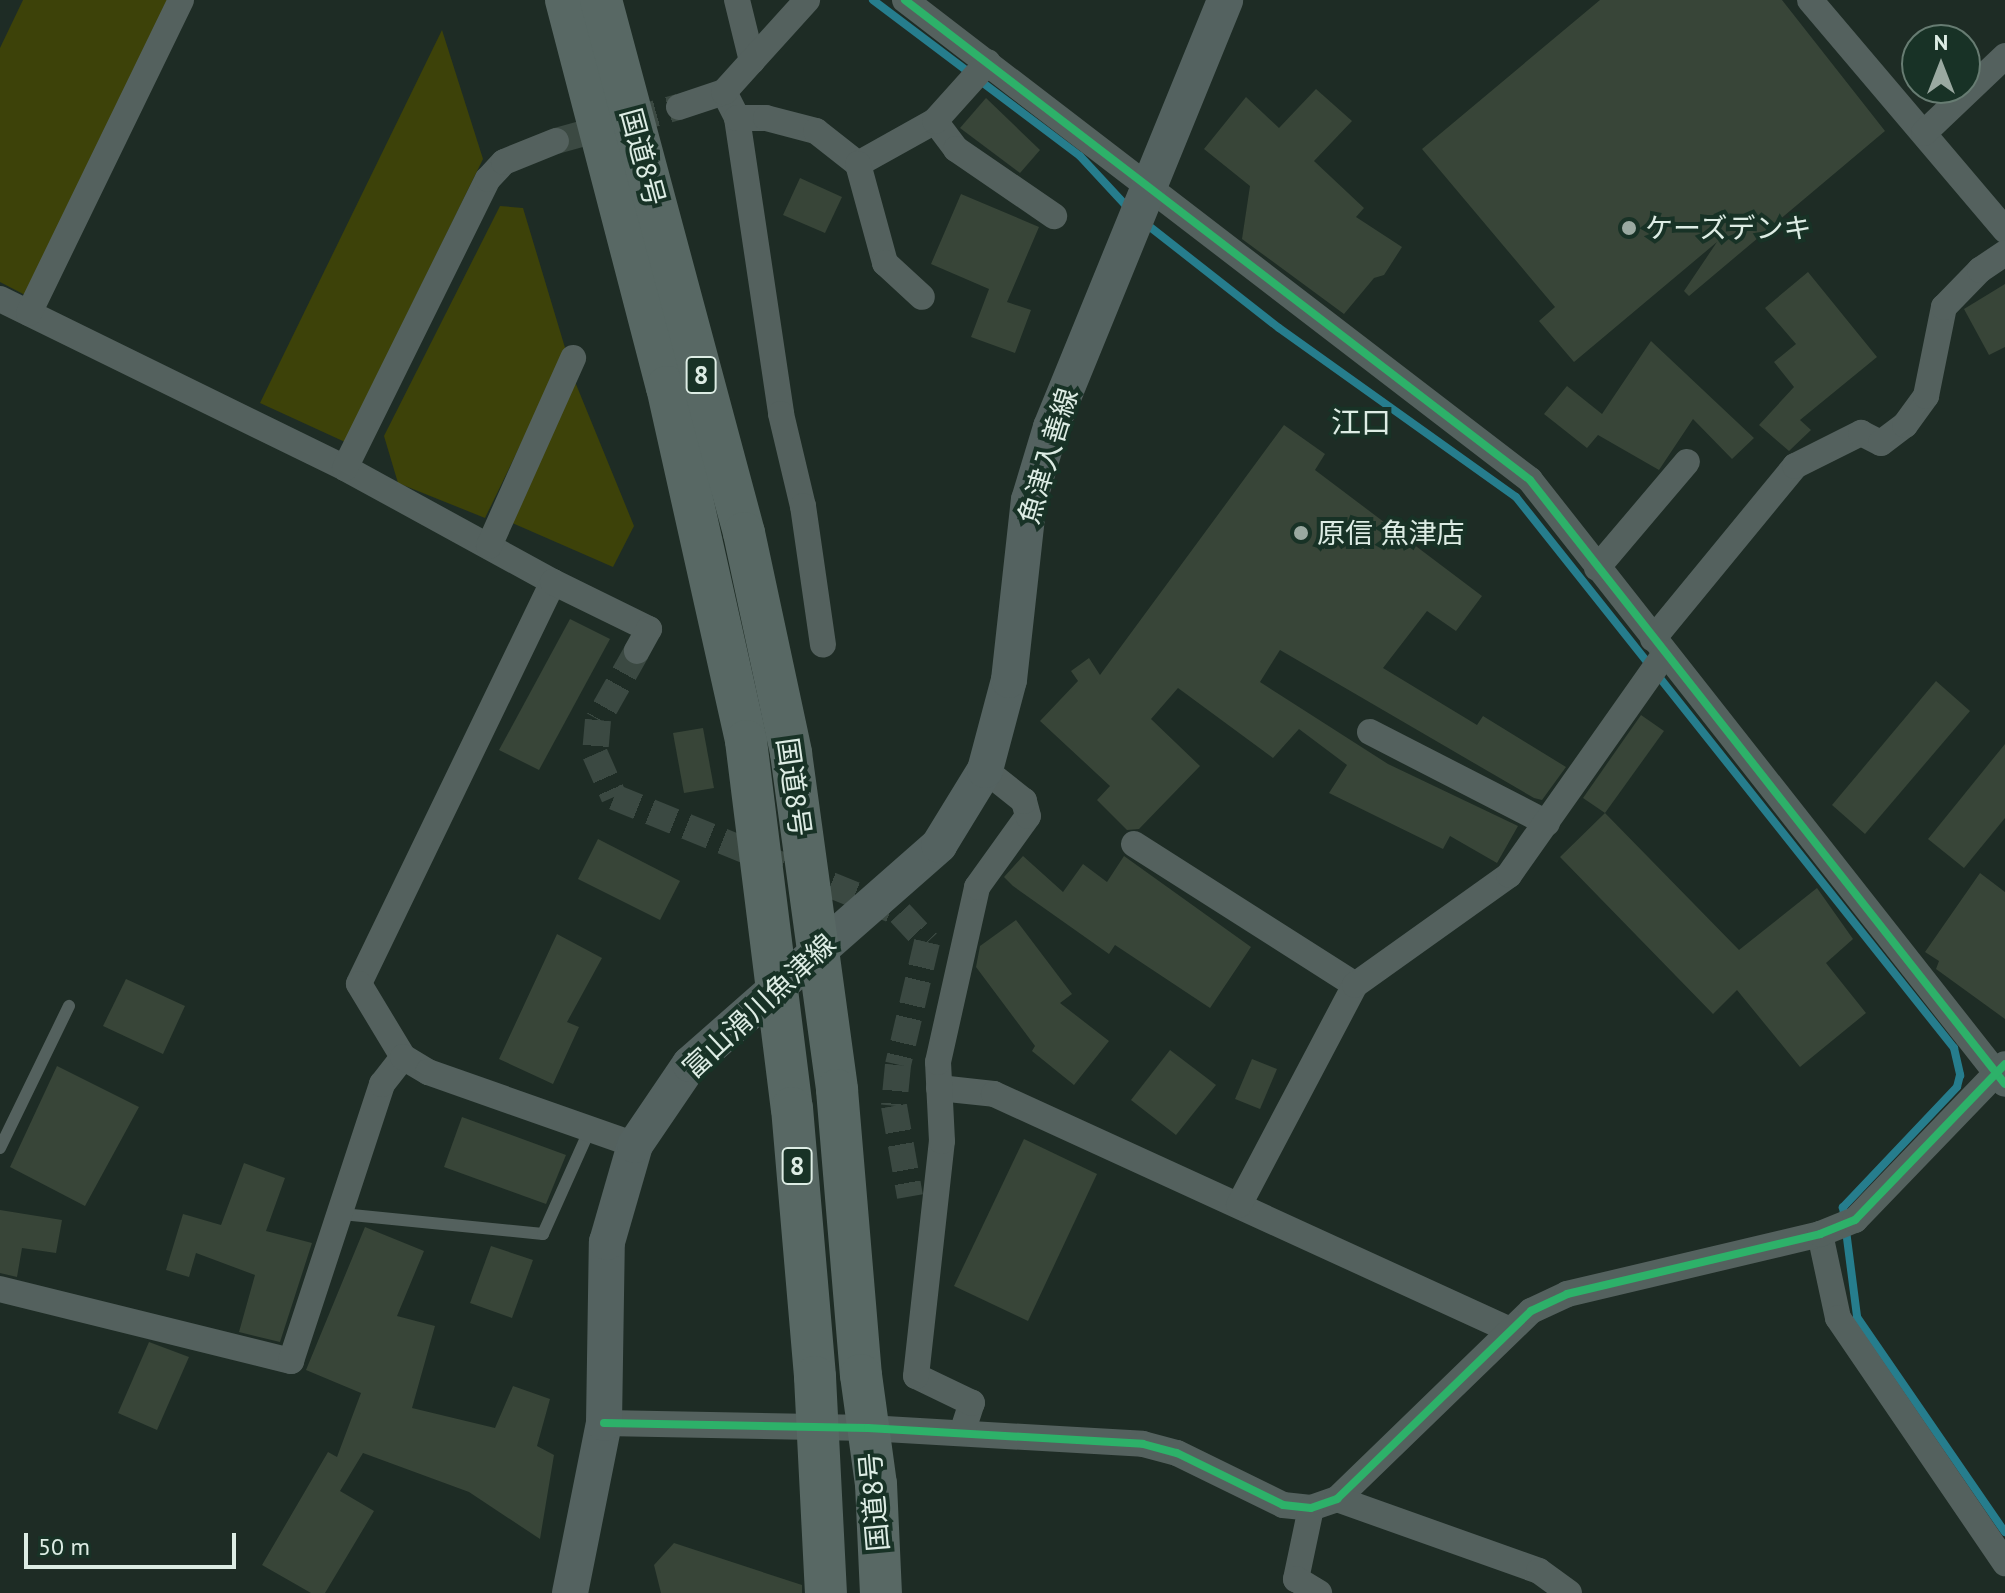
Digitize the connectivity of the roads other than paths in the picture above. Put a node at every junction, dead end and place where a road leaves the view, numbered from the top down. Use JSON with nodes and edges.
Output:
{"nodes":[{"id":1,"x":181,"y":0,"type":"edge"},
{"id":2,"x":566,"y":0,"type":"edge"},
{"id":3,"x":601,"y":0,"type":"edge"},
{"id":4,"x":737,"y":0,"type":"edge"},
{"id":5,"x":807,"y":0,"type":"edge"},
{"id":6,"x":905,"y":0,"type":"edge"},
{"id":7,"x":1225,"y":0,"type":"edge"},
{"id":8,"x":1818,"y":3,"type":"edge"},
{"id":9,"x":2005,"y":56,"type":"edge"},
{"id":10,"x":752,"y":61,"type":"junction"},
{"id":11,"x":988,"y":62,"type":"junction"},
{"id":12,"x":724,"y":92,"type":"junction"},
{"id":13,"x":679,"y":107,"type":"tunnel mouth"},
{"id":14,"x":737,"y":118,"type":"junction"},
{"id":15,"x":935,"y":121,"type":"junction"},
{"id":16,"x":1924,"y":133,"type":"junction"},
{"id":17,"x":556,"y":141,"type":"tunnel mouth"},
{"id":18,"x":858,"y":164,"type":"junction"},
{"id":19,"x":1149,"y":186,"type":"junction"},
{"id":20,"x":1054,"y":216,"type":"dead end"},
{"id":21,"x":2005,"y":230,"type":"edge"},
{"id":22,"x":2005,"y":253,"type":"edge"},
{"id":23,"x":922,"y":297,"type":"dead end"},
{"id":24,"x":0,"y":299,"type":"edge"},
{"id":25,"x":29,"y":313,"type":"junction"},
{"id":26,"x":573,"y":358,"type":"dead end"},
{"id":27,"x":1687,"y":462,"type":"dead end"},
{"id":28,"x":345,"y":468,"type":"junction"},
{"id":29,"x":489,"y":546,"type":"junction"},
{"id":30,"x":1597,"y":568,"type":"junction"},
{"id":31,"x":553,"y":582,"type":"junction"},
{"id":32,"x":823,"y":645,"type":"dead end"},
{"id":33,"x":1659,"y":646,"type":"junction"},
{"id":34,"x":637,"y":651,"type":"tunnel mouth"},
{"id":35,"x":1370,"y":732,"type":"dead end"},
{"id":36,"x":985,"y":770,"type":"junction"},
{"id":37,"x":1547,"y":823,"type":"junction"},
{"id":38,"x":1134,"y":844,"type":"dead end"},
{"id":39,"x":878,"y":896,"type":"joint"},
{"id":40,"x":817,"y":953,"type":"junction"},
{"id":41,"x":1355,"y":985,"type":"junction"},
{"id":42,"x":778,"y":989,"type":"junction"},
{"id":43,"x":69,"y":1006,"type":"dead end"},
{"id":44,"x":403,"y":1057,"type":"junction"},
{"id":45,"x":2002,"y":1074,"type":"edge"},
{"id":46,"x":939,"y":1088,"type":"junction"},
{"id":47,"x":590,"y":1129,"type":"junction"},
{"id":48,"x":635,"y":1145,"type":"junction"},
{"id":49,"x":0,"y":1148,"type":"edge"},
{"id":50,"x":1239,"y":1205,"type":"junction"},
{"id":51,"x":342,"y":1214,"type":"junction"},
{"id":52,"x":1820,"y":1234,"type":"junction"},
{"id":53,"x":0,"y":1289,"type":"edge"},
{"id":54,"x":1510,"y":1330,"type":"junction"},
{"id":55,"x":604,"y":1423,"type":"junction"},
{"id":56,"x":819,"y":1428,"type":"junction"},
{"id":57,"x":868,"y":1428,"type":"junction"},
{"id":58,"x":962,"y":1433,"type":"junction"},
{"id":59,"x":1337,"y":1499,"type":"junction"},
{"id":60,"x":1311,"y":1508,"type":"junction"},
{"id":61,"x":2005,"y":1563,"type":"edge"},
{"id":62,"x":570,"y":1593,"type":"edge"},
{"id":63,"x":826,"y":1593,"type":"edge"},
{"id":64,"x":881,"y":1593,"type":"edge"},
{"id":65,"x":1319,"y":1593,"type":"edge"},
{"id":66,"x":1569,"y":1593,"type":"edge"}],
"edges":[{"from":1,"to":25,"type":"street"},
{"from":2,"to":42,"type":"highway","name":"国道8号","number":"8"},
{"from":3,"to":40,"type":"highway","name":"国道8号","number":"8"},
{"from":4,"to":10,"type":"street"},
{"from":5,"to":10,"type":"street"},
{"from":6,"to":11,"type":"street"},
{"from":7,"to":19,"type":"main road","name":"魚津入善線"},
{"from":8,"to":16,"type":"street"},
{"from":9,"to":16,"type":"street"},
{"from":10,"to":12,"type":"street"},
{"from":11,"to":15,"type":"street"},
{"from":11,"to":19,"type":"street"},
{"from":12,"to":13,"type":"street"},
{"from":12,"to":14,"type":"street"},
{"from":14,"to":18,"type":"street"},
{"from":14,"to":32,"type":"street"},
{"from":15,"to":18,"type":"street"},
{"from":15,"to":20,"type":"street"},
{"from":16,"to":21,"type":"street"},
{"from":17,"to":28,"type":"street"},
{"from":18,"to":23,"type":"street"},
{"from":19,"to":30,"type":"street"},
{"from":19,"to":36,"type":"main road","name":"魚津入善線"},
{"from":22,"to":33,"type":"street"},
{"from":24,"to":25,"type":"street"},
{"from":25,"to":28,"type":"street"},
{"from":26,"to":29,"type":"street"},
{"from":27,"to":30,"type":"street"},
{"from":28,"to":29,"type":"street"},
{"from":29,"to":31,"type":"street"},
{"from":30,"to":33,"type":"street"},
{"from":31,"to":34,"type":"street"},
{"from":31,"to":44,"type":"street"},
{"from":33,"to":37,"type":"street"},
{"from":33,"to":45,"type":"street"},
{"from":35,"to":37,"type":"street"},
{"from":36,"to":39,"type":"main road","name":"魚津入善線"},
{"from":36,"to":46,"type":"street"},
{"from":37,"to":41,"type":"street"},
{"from":38,"to":41,"type":"street"},
{"from":39,"to":40,"type":"main road","name":"富山滑川魚津線"},
{"from":40,"to":42,"type":"main road","name":"富山滑川魚津線"},
{"from":40,"to":57,"type":"highway","name":"国道8号","number":"8"},
{"from":41,"to":50,"type":"street"},
{"from":42,"to":48,"type":"main road","name":"富山滑川魚津線"},
{"from":42,"to":56,"type":"highway","name":"国道8号","number":"8"},
{"from":43,"to":49,"type":"lane"},
{"from":44,"to":47,"type":"street"},
{"from":44,"to":51,"type":"street"},
{"from":45,"to":52,"type":"street"},
{"from":46,"to":50,"type":"street"},
{"from":46,"to":58,"type":"street"},
{"from":47,"to":48,"type":"street"},
{"from":47,"to":51,"type":"lane"},
{"from":48,"to":55,"type":"main road","name":"富山滑川魚津線"},
{"from":50,"to":54,"type":"street"},
{"from":51,"to":53,"type":"street"},
{"from":52,"to":54,"type":"street"},
{"from":52,"to":61,"type":"street"},
{"from":54,"to":59,"type":"street"},
{"from":55,"to":56,"type":"street"},
{"from":55,"to":62,"type":"main road","name":"富山滑川魚津線"},
{"from":56,"to":57,"type":"street"},
{"from":56,"to":63,"type":"highway","name":"国道8号","number":"8"},
{"from":57,"to":58,"type":"street"},
{"from":57,"to":64,"type":"highway","name":"国道8号","number":"8"},
{"from":58,"to":60,"type":"street"},
{"from":59,"to":60,"type":"street"},
{"from":59,"to":66,"type":"street"},
{"from":60,"to":65,"type":"street"}]}
